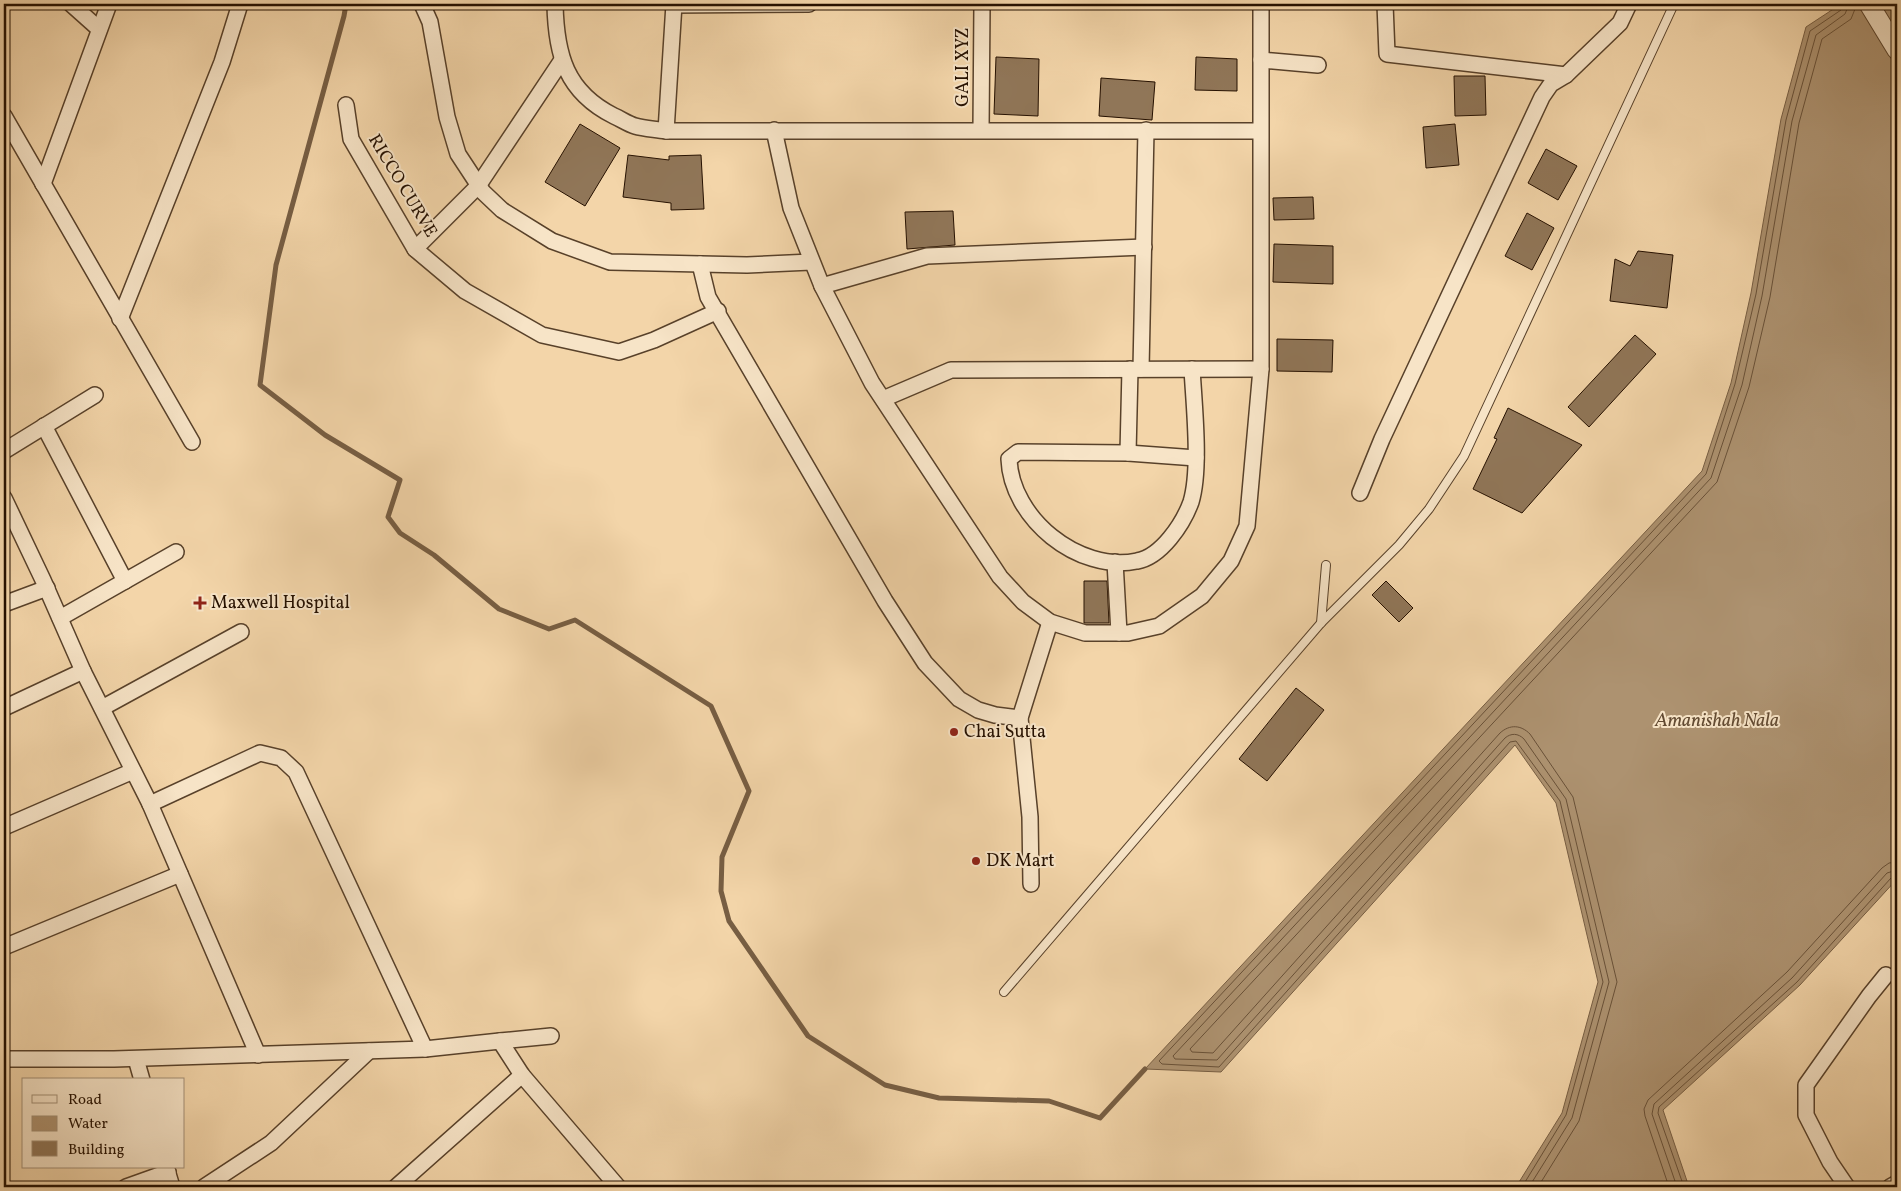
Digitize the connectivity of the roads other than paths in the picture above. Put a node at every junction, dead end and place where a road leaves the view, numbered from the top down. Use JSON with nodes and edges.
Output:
{"nodes":[{"id":1,"x":71,"y":4,"type":"edge"},
{"id":2,"x":109,"y":4,"type":"edge"},
{"id":3,"x":240,"y":4,"type":"edge"},
{"id":4,"x":422,"y":4,"type":"edge"},
{"id":5,"x":555,"y":4,"type":"edge"},
{"id":6,"x":674,"y":4,"type":"edge"},
{"id":7,"x":809,"y":4,"type":"edge"},
{"id":8,"x":982,"y":4,"type":"edge"},
{"id":9,"x":1261,"y":4,"type":"edge"},
{"id":10,"x":1385,"y":4,"type":"edge"},
{"id":11,"x":1629,"y":4,"type":"edge"},
{"id":12,"x":1674,"y":4,"type":"edge"},
{"id":13,"x":1869,"y":4,"type":"edge"},
{"id":14,"x":99,"y":29,"type":"junction"},
{"id":15,"x":1897,"y":50,"type":"edge"},
{"id":16,"x":562,"y":60,"type":"junction"},
{"id":17,"x":1261,"y":60,"type":"junction"},
{"id":18,"x":1318,"y":65,"type":"dead end"},
{"id":19,"x":1566,"y":75,"type":"junction"},
{"id":20,"x":346,"y":105,"type":"dead end"},
{"id":21,"x":4,"y":116,"type":"edge"},
{"id":22,"x":774,"y":130,"type":"junction"},
{"id":23,"x":981,"y":130,"type":"junction"},
{"id":24,"x":1146,"y":130,"type":"junction"},
{"id":25,"x":666,"y":131,"type":"junction"},
{"id":26,"x":1260,"y":131,"type":"junction"},
{"id":27,"x":43,"y":184,"type":"junction"},
{"id":28,"x":478,"y":186,"type":"junction"},
{"id":29,"x":1144,"y":247,"type":"junction"},
{"id":30,"x":415,"y":250,"type":"junction"},
{"id":31,"x":811,"y":262,"type":"junction"},
{"id":32,"x":700,"y":264,"type":"junction"},
{"id":33,"x":822,"y":286,"type":"junction"},
{"id":34,"x":718,"y":311,"type":"junction"},
{"id":35,"x":120,"y":319,"type":"junction"},
{"id":36,"x":1136,"y":369,"type":"junction"},
{"id":37,"x":1192,"y":369,"type":"junction"},
{"id":38,"x":1261,"y":369,"type":"junction"},
{"id":39,"x":95,"y":395,"type":"dead end"},
{"id":40,"x":883,"y":399,"type":"junction"},
{"id":41,"x":44,"y":426,"type":"junction"},
{"id":42,"x":192,"y":442,"type":"dead end"},
{"id":43,"x":4,"y":451,"type":"edge"},
{"id":44,"x":1128,"y":454,"type":"junction"},
{"id":45,"x":1196,"y":458,"type":"junction"},
{"id":46,"x":1360,"y":493,"type":"dead end"},
{"id":47,"x":4,"y":498,"type":"edge"},
{"id":48,"x":176,"y":552,"type":"dead end"},
{"id":49,"x":1115,"y":562,"type":"junction"},
{"id":50,"x":1326,"y":565,"type":"dead end"},
{"id":51,"x":125,"y":581,"type":"junction"},
{"id":52,"x":47,"y":588,"type":"junction"},
{"id":53,"x":4,"y":604,"type":"edge"},
{"id":54,"x":60,"y":618,"type":"junction"},
{"id":55,"x":1050,"y":622,"type":"junction"},
{"id":56,"x":1321,"y":623,"type":"junction"},
{"id":57,"x":241,"y":632,"type":"dead end"},
{"id":58,"x":1119,"y":633,"type":"junction"},
{"id":59,"x":83,"y":671,"type":"junction"},
{"id":60,"x":4,"y":708,"type":"edge"},
{"id":61,"x":102,"y":708,"type":"junction"},
{"id":62,"x":1020,"y":718,"type":"junction"},
{"id":63,"x":133,"y":771,"type":"junction"},
{"id":64,"x":150,"y":804,"type":"junction"},
{"id":65,"x":4,"y":827,"type":"edge"},
{"id":66,"x":180,"y":874,"type":"junction"},
{"id":67,"x":1031,"y":884,"type":"dead end"},
{"id":68,"x":4,"y":947,"type":"edge"},
{"id":69,"x":1886,"y":975,"type":"dead end"},
{"id":70,"x":1004,"y":992,"type":"dead end"},
{"id":71,"x":551,"y":1036,"type":"dead end"},
{"id":72,"x":500,"y":1041,"type":"junction"},
{"id":73,"x":425,"y":1049,"type":"junction"},
{"id":74,"x":369,"y":1051,"type":"junction"},
{"id":75,"x":258,"y":1054,"type":"junction"},
{"id":76,"x":4,"y":1059,"type":"edge"},
{"id":77,"x":136,"y":1059,"type":"junction"},
{"id":78,"x":522,"y":1075,"type":"junction"},
{"id":79,"x":141,"y":1078,"type":"edge"},
{"id":80,"x":167,"y":1170,"type":"edge"},
{"id":81,"x":1897,"y":1183,"type":"edge"},
{"id":82,"x":126,"y":1187,"type":"edge"},
{"id":83,"x":172,"y":1187,"type":"edge"},
{"id":84,"x":204,"y":1187,"type":"edge"},
{"id":85,"x":396,"y":1187,"type":"edge"},
{"id":86,"x":618,"y":1187,"type":"edge"},
{"id":87,"x":1847,"y":1187,"type":"edge"},
{"id":88,"x":1890,"y":1187,"type":"edge"}],
"edges":[{"from":1,"to":14,"type":"street"},
{"from":2,"to":14,"type":"street"},
{"from":3,"to":35,"type":"street"},
{"from":4,"to":28,"type":"street"},
{"from":5,"to":16,"type":"street"},
{"from":6,"to":7,"type":"street"},
{"from":6,"to":25,"type":"street"},
{"from":8,"to":23,"type":"street","name":"GALI XYZ"},
{"from":9,"to":17,"type":"street"},
{"from":10,"to":19,"type":"street"},
{"from":11,"to":19,"type":"street"},
{"from":12,"to":56,"type":"lane"},
{"from":13,"to":15,"type":"street"},
{"from":14,"to":27,"type":"street"},
{"from":16,"to":25,"type":"street"},
{"from":16,"to":28,"type":"street"},
{"from":17,"to":18,"type":"street"},
{"from":17,"to":26,"type":"street"},
{"from":19,"to":46,"type":"street"},
{"from":20,"to":30,"type":"street","name":"RICCO CURVE"},
{"from":21,"to":27,"type":"street"},
{"from":22,"to":23,"type":"street"},
{"from":22,"to":25,"type":"street"},
{"from":22,"to":31,"type":"street"},
{"from":23,"to":24,"type":"street"},
{"from":24,"to":26,"type":"street"},
{"from":24,"to":29,"type":"street"},
{"from":26,"to":38,"type":"street"},
{"from":27,"to":35,"type":"street"},
{"from":28,"to":30,"type":"street"},
{"from":28,"to":32,"type":"street"},
{"from":29,"to":33,"type":"street"},
{"from":29,"to":36,"type":"street"},
{"from":30,"to":34,"type":"street","name":"RICCO CURVE"},
{"from":31,"to":32,"type":"street"},
{"from":31,"to":33,"type":"street"},
{"from":32,"to":34,"type":"street"},
{"from":33,"to":40,"type":"street"},
{"from":34,"to":62,"type":"street"},
{"from":35,"to":42,"type":"street"},
{"from":36,"to":37,"type":"street"},
{"from":36,"to":40,"type":"street"},
{"from":36,"to":44,"type":"street"},
{"from":37,"to":38,"type":"street"},
{"from":37,"to":45,"type":"street"},
{"from":38,"to":58,"type":"street"},
{"from":39,"to":41,"type":"street"},
{"from":40,"to":55,"type":"street"},
{"from":41,"to":43,"type":"street"},
{"from":41,"to":51,"type":"street"},
{"from":44,"to":45,"type":"street"},
{"from":44,"to":49,"type":"street"},
{"from":45,"to":49,"type":"street"},
{"from":47,"to":52,"type":"street"},
{"from":48,"to":51,"type":"street"},
{"from":49,"to":58,"type":"street"},
{"from":50,"to":56,"type":"lane"},
{"from":51,"to":54,"type":"street"},
{"from":52,"to":53,"type":"street"},
{"from":52,"to":54,"type":"street"},
{"from":54,"to":59,"type":"street"},
{"from":55,"to":58,"type":"street"},
{"from":55,"to":62,"type":"street"},
{"from":56,"to":70,"type":"lane"},
{"from":57,"to":61,"type":"street"},
{"from":59,"to":60,"type":"street"},
{"from":59,"to":61,"type":"street"},
{"from":61,"to":63,"type":"street"},
{"from":62,"to":67,"type":"street"},
{"from":63,"to":64,"type":"street"},
{"from":63,"to":65,"type":"street"},
{"from":64,"to":66,"type":"street"},
{"from":64,"to":73,"type":"street"},
{"from":66,"to":68,"type":"street"},
{"from":66,"to":75,"type":"street"},
{"from":69,"to":87,"type":"street"},
{"from":71,"to":72,"type":"street"},
{"from":72,"to":73,"type":"street"},
{"from":72,"to":78,"type":"street"},
{"from":73,"to":74,"type":"street"},
{"from":74,"to":75,"type":"street"},
{"from":74,"to":84,"type":"street"},
{"from":75,"to":77,"type":"street"},
{"from":76,"to":77,"type":"street"},
{"from":77,"to":79,"type":"street"},
{"from":78,"to":85,"type":"street"},
{"from":78,"to":86,"type":"street"},
{"from":80,"to":82,"type":"street"},
{"from":80,"to":83,"type":"street"},
{"from":81,"to":88,"type":"street"}]}
